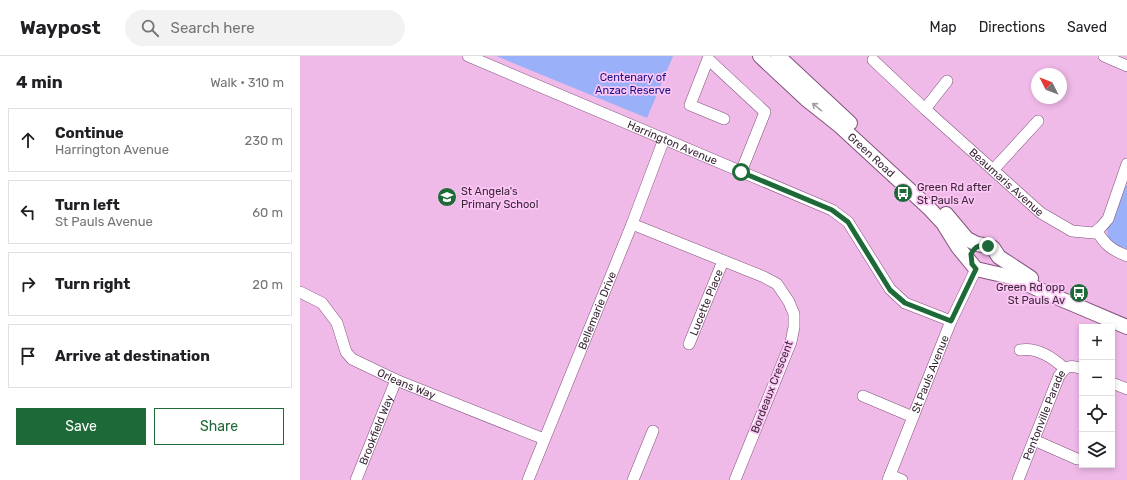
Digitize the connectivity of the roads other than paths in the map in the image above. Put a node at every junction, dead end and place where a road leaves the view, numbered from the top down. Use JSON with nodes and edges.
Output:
{"nodes":[{"id":1,"x":468,"y":56,"type":"edge"},
{"id":2,"x":760,"y":56,"type":"edge"},
{"id":3,"x":778,"y":56,"type":"edge"},
{"id":4,"x":1104,"y":56,"type":"edge"},
{"id":5,"x":873,"y":60,"type":"dead end"},
{"id":6,"x":1127,"y":66,"type":"edge"},
{"id":7,"x":948,"y":81,"type":"dead end"},
{"id":8,"x":925,"y":109,"type":"junction"},
{"id":9,"x":724,"y":119,"type":"dead end"},
{"id":10,"x":1038,"y":121,"type":"dead end"},
{"id":11,"x":664,"y":139,"type":"junction"},
{"id":12,"x":1127,"y":164,"type":"edge"},
{"id":13,"x":993,"y":170,"type":"junction"},
{"id":14,"x":741,"y":172,"type":"junction"},
{"id":15,"x":632,"y":224,"type":"junction"},
{"id":16,"x":1097,"y":231,"type":"junction"},
{"id":17,"x":989,"y":248,"type":"junction"},
{"id":18,"x":1127,"y":256,"type":"edge"},
{"id":19,"x":722,"y":261,"type":"junction"},
{"id":20,"x":977,"y":268,"type":"junction"},
{"id":21,"x":300,"y":292,"type":"edge"},
{"id":22,"x":1127,"y":318,"type":"edge"},
{"id":23,"x":951,"y":321,"type":"junction"},
{"id":24,"x":1127,"y":327,"type":"edge"},
{"id":25,"x":689,"y":344,"type":"dead end"},
{"id":26,"x":1020,"y":350,"type":"dead end"},
{"id":27,"x":1064,"y":368,"type":"junction"},
{"id":28,"x":1079,"y":368,"type":"edge"},
{"id":29,"x":396,"y":380,"type":"junction"},
{"id":30,"x":1115,"y":384,"type":"edge"},
{"id":31,"x":1127,"y":389,"type":"edge"},
{"id":32,"x":863,"y":396,"type":"dead end"},
{"id":33,"x":913,"y":417,"type":"junction"},
{"id":34,"x":653,"y":431,"type":"dead end"},
{"id":35,"x":544,"y":439,"type":"junction"},
{"id":36,"x":1034,"y":440,"type":"junction"},
{"id":37,"x":1077,"y":459,"type":"dead end"},
{"id":38,"x":889,"y":478,"type":"edge"},
{"id":39,"x":356,"y":480,"type":"edge"},
{"id":40,"x":528,"y":480,"type":"edge"},
{"id":41,"x":633,"y":480,"type":"edge"},
{"id":42,"x":735,"y":480,"type":"edge"},
{"id":43,"x":902,"y":480,"type":"edge"},
{"id":44,"x":1018,"y":480,"type":"edge"}],
"edges":[{"from":1,"to":11,"type":"street","name":"Harrington Avenue"},
{"from":20,"to":2,"type":"main road","name":"Green Road","one_way":true},
{"from":3,"to":17,"type":"main road","name":"Green Road"},
{"from":4,"to":6,"type":"street"},
{"from":5,"to":8,"type":"street","name":"Beaumaris Avenue"},
{"from":7,"to":8,"type":"street"},
{"from":8,"to":13,"type":"street","name":"Beaumaris Avenue"},
{"from":9,"to":14,"type":"street"},
{"from":10,"to":13,"type":"street"},
{"from":11,"to":14,"type":"street","name":"Harrington Avenue"},
{"from":11,"to":15,"type":"street","name":"Bellemarie Drive"},
{"from":12,"to":16,"type":"street"},
{"from":13,"to":16,"type":"street","name":"Beaumaris Avenue"},
{"from":14,"to":23,"type":"street","name":"Harrington Avenue"},
{"from":15,"to":19,"type":"street","name":"Bordeaux Crescent"},
{"from":15,"to":35,"type":"street","name":"Bellemarie Drive"},
{"from":16,"to":18,"type":"street"},
{"from":17,"to":20,"type":"main road"},
{"from":17,"to":20,"type":"main road"},
{"from":17,"to":22,"type":"main road","name":"Green Road"},
{"from":19,"to":25,"type":"street","name":"Lucette Place"},
{"from":19,"to":42,"type":"street","name":"Bordeaux Crescent"},
{"from":20,"to":23,"type":"street","name":"St Pauls Avenue"},
{"from":20,"to":24,"type":"main road"},
{"from":21,"to":29,"type":"street","name":"Orleans Way"},
{"from":23,"to":33,"type":"street","name":"St Pauls Avenue"},
{"from":26,"to":27,"type":"street"},
{"from":27,"to":28,"type":"street","name":"Pentonville Parade"},
{"from":27,"to":36,"type":"street","name":"Pentonville Parade"},
{"from":29,"to":35,"type":"street","name":"Orleans Way"},
{"from":29,"to":39,"type":"street","name":"Brookfield Way"},
{"from":30,"to":31,"type":"street"},
{"from":32,"to":33,"type":"street"},
{"from":33,"to":38,"type":"street","name":"St Pauls Avenue"},
{"from":34,"to":41,"type":"street"},
{"from":35,"to":40,"type":"street","name":"Bellemarie Drive"},
{"from":36,"to":37,"type":"street"},
{"from":36,"to":44,"type":"street","name":"Pentonville Parade"},
{"from":38,"to":43,"type":"street"}]}
